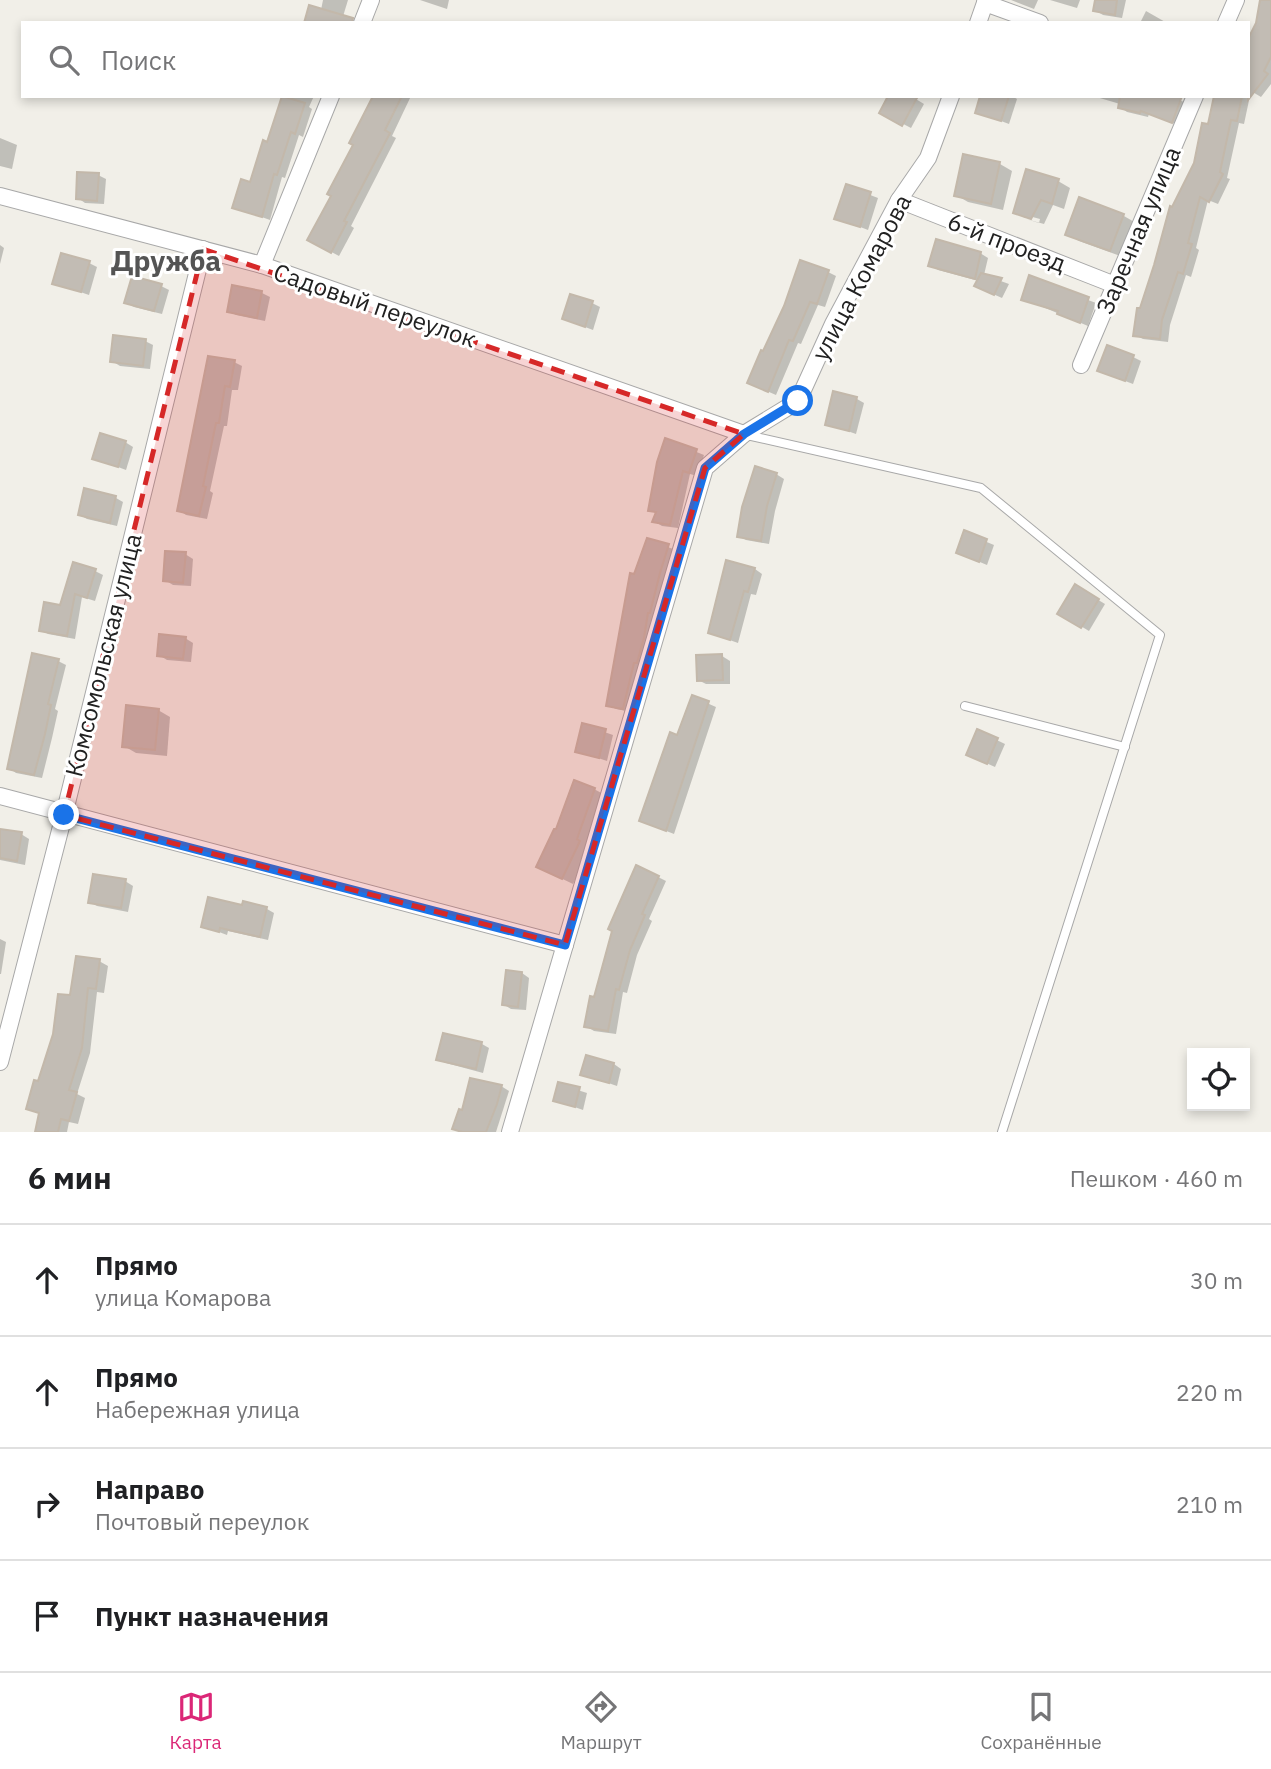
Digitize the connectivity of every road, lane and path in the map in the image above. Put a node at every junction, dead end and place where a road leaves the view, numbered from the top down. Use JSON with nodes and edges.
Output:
{"nodes":[{"id":1,"x":371,"y":0,"type":"edge"},
{"id":2,"x":1236,"y":0,"type":"edge"},
{"id":3,"x":986,"y":1,"type":"edge"},
{"id":4,"x":363,"y":21,"type":"edge"},
{"id":5,"x":979,"y":21,"type":"edge"},
{"id":6,"x":1035,"y":21,"type":"edge"},
{"id":7,"x":1227,"y":21,"type":"edge"},
{"id":8,"x":330,"y":98,"type":"edge"},
{"id":9,"x":950,"y":98,"type":"edge"},
{"id":10,"x":1194,"y":98,"type":"edge"},
{"id":11,"x":0,"y":196,"type":"edge"},
{"id":12,"x":899,"y":200,"type":"junction"},
{"id":13,"x":204,"y":248,"type":"junction"},
{"id":14,"x":262,"y":265,"type":"junction"},
{"id":15,"x":1115,"y":285,"type":"junction"},
{"id":16,"x":1081,"y":365,"type":"dead end"},
{"id":17,"x":744,"y":434,"type":"junction"},
{"id":18,"x":965,"y":706,"type":"dead end"},
{"id":19,"x":1125,"y":747,"type":"junction"},
{"id":20,"x":0,"y":796,"type":"edge"},
{"id":21,"x":64,"y":815,"type":"junction"},
{"id":22,"x":565,"y":945,"type":"junction"},
{"id":23,"x":0,"y":1062,"type":"edge"},
{"id":24,"x":510,"y":1132,"type":"edge"},
{"id":25,"x":1002,"y":1132,"type":"edge"}],
"edges":[{"from":1,"to":4,"type":"street"},
{"from":2,"to":7,"type":"street"},
{"from":3,"to":5,"type":"street"},
{"from":3,"to":6,"type":"street"},
{"from":8,"to":14,"type":"street"},
{"from":9,"to":12,"type":"street","name":"улица Комарова"},
{"from":10,"to":15,"type":"street","name":"Заречная улица"},
{"from":11,"to":13,"type":"street","name":"Садовый переулок"},
{"from":12,"to":15,"type":"street","name":"6-й проезд"},
{"from":12,"to":17,"type":"street","name":"улица Комарова"},
{"from":13,"to":14,"type":"street","name":"Садовый переулок"},
{"from":13,"to":21,"type":"street","name":"Комсомольская улица"},
{"from":14,"to":17,"type":"street","name":"Садовый переулок"},
{"from":15,"to":16,"type":"street","name":"Заречная улица"},
{"from":17,"to":19,"type":"lane"},
{"from":17,"to":22,"type":"street","name":"улица Комарова"},
{"from":18,"to":19,"type":"lane"},
{"from":19,"to":25,"type":"lane"},
{"from":20,"to":21,"type":"street"},
{"from":21,"to":22,"type":"street"},
{"from":21,"to":23,"type":"street","name":"Комсомольская улица"},
{"from":22,"to":24,"type":"street","name":"улица Комарова"}]}
